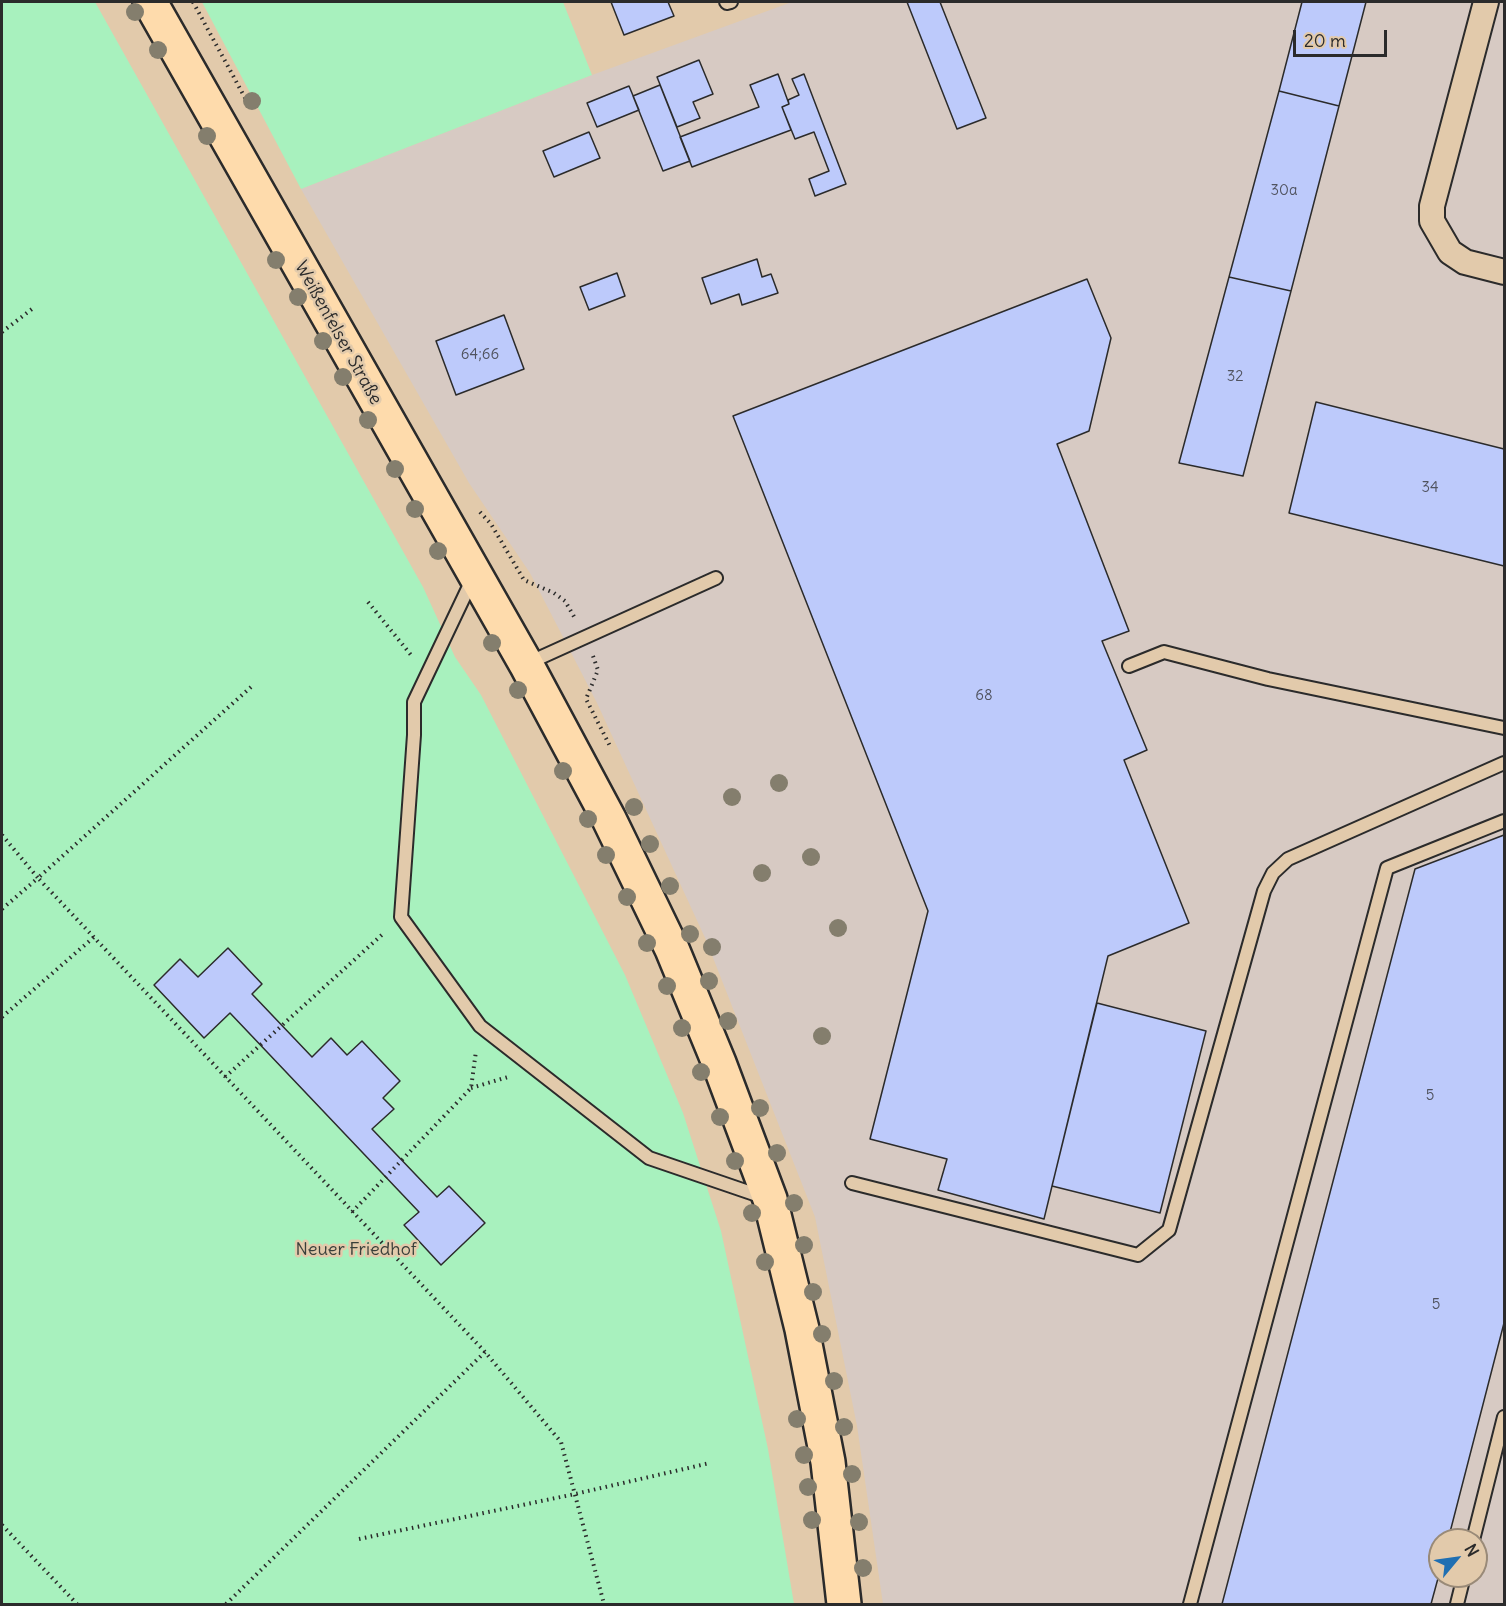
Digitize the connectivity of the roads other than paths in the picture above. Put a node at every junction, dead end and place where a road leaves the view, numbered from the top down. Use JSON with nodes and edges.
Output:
{"nodes":[{"id":1,"x":150,"y":2,"type":"edge"},
{"id":2,"x":1486,"y":2,"type":"edge"},
{"id":3,"x":1504,"y":272,"type":"edge"},
{"id":4,"x":475,"y":573,"type":"junction"},
{"id":5,"x":716,"y":578,"type":"dead end"},
{"id":6,"x":526,"y":664,"type":"junction"},
{"id":7,"x":1129,"y":666,"type":"dead end"},
{"id":8,"x":1504,"y":728,"type":"edge"},
{"id":9,"x":1504,"y":763,"type":"edge"},
{"id":10,"x":1504,"y":821,"type":"edge"},
{"id":11,"x":852,"y":1183,"type":"dead end"},
{"id":12,"x":770,"y":1199,"type":"junction"},
{"id":13,"x":1504,"y":1417,"type":"edge"},
{"id":14,"x":1476,"y":1528,"type":"edge"},
{"id":15,"x":1461,"y":1588,"type":"edge"},
{"id":16,"x":844,"y":1605,"type":"edge"},
{"id":17,"x":1190,"y":1605,"type":"edge"},
{"id":18,"x":1457,"y":1605,"type":"edge"}],
"edges":[{"from":1,"to":4,"type":"main road","name":"Weißenfelser Straße"},
{"from":2,"to":3,"type":"street"},
{"from":4,"to":6,"type":"main road","name":"Weißenfelser Straße"},
{"from":4,"to":12,"type":"lane"},
{"from":5,"to":6,"type":"lane"},
{"from":6,"to":12,"type":"main road","name":"Weißenfelser Straße"},
{"from":7,"to":8,"type":"lane"},
{"from":9,"to":11,"type":"lane"},
{"from":10,"to":17,"type":"lane"},
{"from":12,"to":16,"type":"main road","name":"Weißenfelser Straße"},
{"from":13,"to":14,"type":"lane"},
{"from":15,"to":18,"type":"lane"}]}
